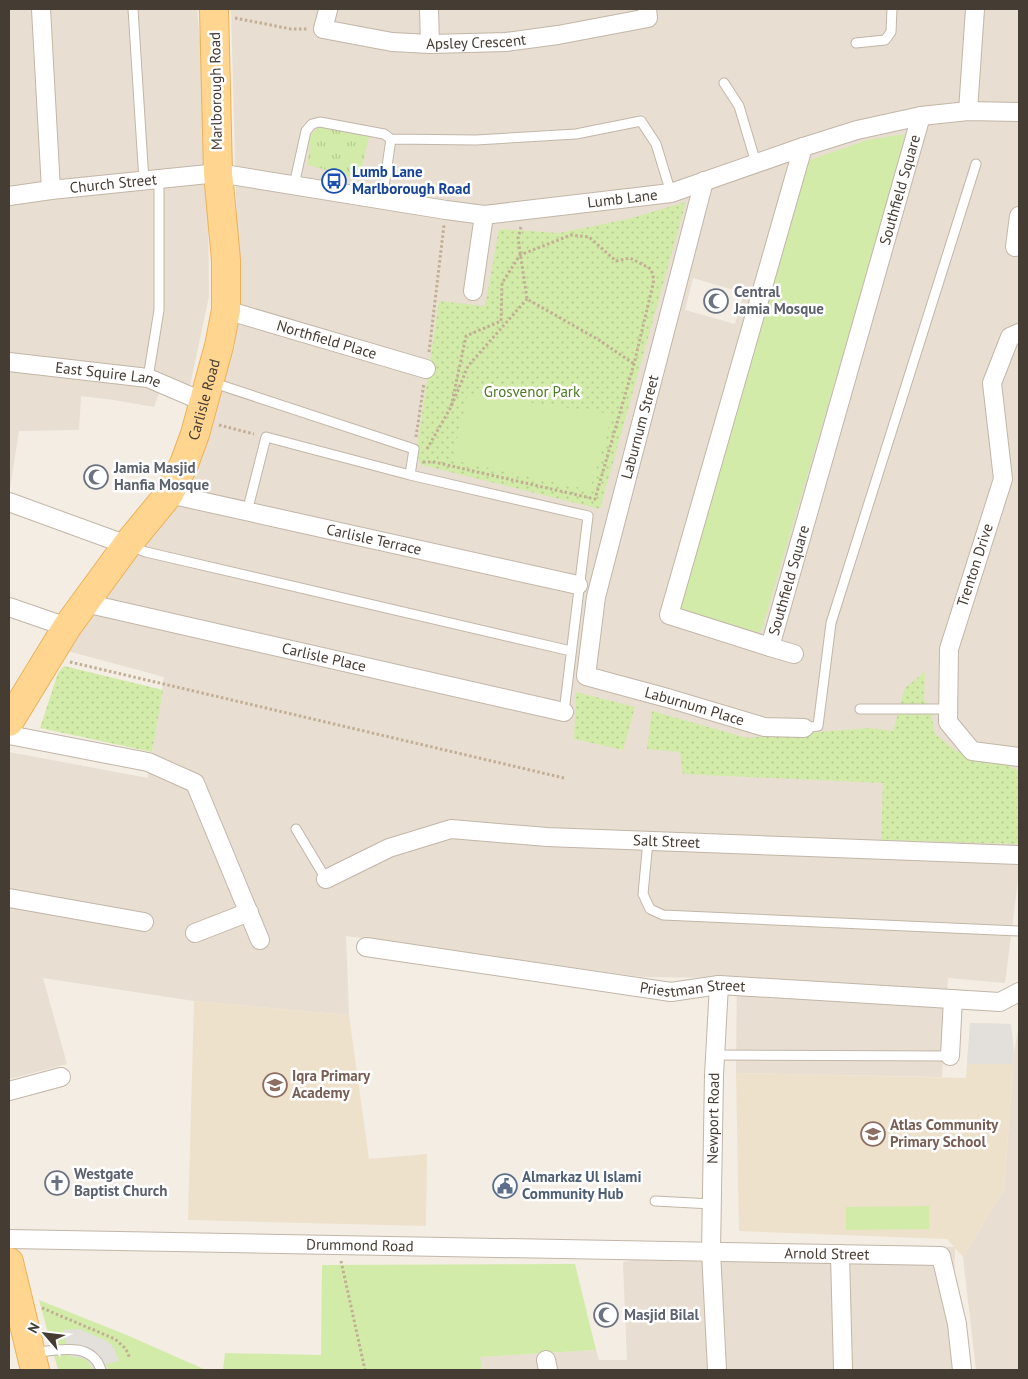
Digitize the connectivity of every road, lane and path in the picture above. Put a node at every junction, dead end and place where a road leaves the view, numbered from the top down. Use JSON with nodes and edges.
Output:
{"nodes":[{"id":1,"x":41,"y":9,"type":"edge"},
{"id":2,"x":133,"y":9,"type":"edge"},
{"id":3,"x":429,"y":9,"type":"edge"},
{"id":4,"x":892,"y":9,"type":"edge"},
{"id":5,"x":976,"y":9,"type":"edge"},
{"id":6,"x":328,"y":10,"type":"edge"},
{"id":7,"x":214,"y":11,"type":"edge"},
{"id":8,"x":647,"y":13,"type":"edge"},
{"id":9,"x":323,"y":29,"type":"junction"},
{"id":10,"x":430,"y":44,"type":"junction"},
{"id":11,"x":856,"y":44,"type":"dead end"},
{"id":12,"x":724,"y":83,"type":"dead end"},
{"id":13,"x":968,"y":111,"type":"junction"},
{"id":14,"x":1019,"y":112,"type":"edge"},
{"id":15,"x":921,"y":116,"type":"junction"},
{"id":16,"x":391,"y":139,"type":"junction"},
{"id":17,"x":803,"y":147,"type":"junction"},
{"id":18,"x":756,"y":163,"type":"junction"},
{"id":19,"x":976,"y":164,"type":"dead end"},
{"id":20,"x":218,"y":173,"type":"junction"},
{"id":21,"x":152,"y":180,"type":"junction"},
{"id":22,"x":704,"y":181,"type":"junction"},
{"id":23,"x":294,"y":186,"type":"junction"},
{"id":24,"x":51,"y":190,"type":"junction"},
{"id":25,"x":671,"y":193,"type":"junction"},
{"id":26,"x":9,"y":196,"type":"edge"},
{"id":27,"x":382,"y":200,"type":"junction"},
{"id":28,"x":446,"y":210,"type":"junction"},
{"id":29,"x":521,"y":210,"type":"junction"},
{"id":30,"x":484,"y":215,"type":"junction"},
{"id":31,"x":1019,"y":216,"type":"edge"},
{"id":32,"x":1015,"y":247,"type":"dead end"},
{"id":33,"x":520,"y":254,"type":"junction"},
{"id":34,"x":473,"y":291,"type":"dead end"},
{"id":35,"x":527,"y":299,"type":"junction"},
{"id":36,"x":226,"y":310,"type":"junction"},
{"id":37,"x":1019,"y":333,"type":"edge"},
{"id":38,"x":9,"y":362,"type":"edge"},
{"id":39,"x":634,"y":364,"type":"junction"},
{"id":40,"x":426,"y":369,"type":"junction"},
{"id":41,"x":653,"y":377,"type":"junction"},
{"id":42,"x":148,"y":378,"type":"junction"},
{"id":43,"x":204,"y":401,"type":"junction"},
{"id":44,"x":451,"y":407,"type":"junction"},
{"id":45,"x":266,"y":438,"type":"junction"},
{"id":46,"x":414,"y":450,"type":"junction"},
{"id":47,"x":410,"y":475,"type":"junction"},
{"id":48,"x":169,"y":494,"type":"junction"},
{"id":49,"x":9,"y":502,"type":"edge"},
{"id":50,"x":247,"y":512,"type":"junction"},
{"id":51,"x":127,"y":544,"type":"junction"},
{"id":52,"x":578,"y":585,"type":"junction"},
{"id":53,"x":84,"y":603,"type":"junction"},
{"id":54,"x":9,"y":607,"type":"edge"},
{"id":55,"x":67,"y":627,"type":"junction"},
{"id":56,"x":770,"y":647,"type":"junction"},
{"id":57,"x":571,"y":651,"type":"junction"},
{"id":58,"x":794,"y":654,"type":"dead end"},
{"id":59,"x":48,"y":657,"type":"junction"},
{"id":60,"x":586,"y":676,"type":"joint"},
{"id":61,"x":860,"y":709,"type":"dead end"},
{"id":62,"x":948,"y":709,"type":"junction"},
{"id":63,"x":564,"y":712,"type":"joint"},
{"id":64,"x":9,"y":722,"type":"edge"},
{"id":65,"x":804,"y":728,"type":"joint"},
{"id":66,"x":9,"y":735,"type":"edge"},
{"id":67,"x":1019,"y":757,"type":"edge"},
{"id":68,"x":564,"y":778,"type":"dead end"},
{"id":69,"x":296,"y":829,"type":"dead end"},
{"id":70,"x":648,"y":841,"type":"junction"},
{"id":71,"x":1019,"y":855,"type":"edge"},
{"id":72,"x":326,"y":880,"type":"joint"},
{"id":73,"x":9,"y":898,"type":"edge"},
{"id":74,"x":248,"y":912,"type":"junction"},
{"id":75,"x":144,"y":922,"type":"dead end"},
{"id":76,"x":1019,"y":931,"type":"edge"},
{"id":77,"x":195,"y":932,"type":"dead end"},
{"id":78,"x":260,"y":940,"type":"dead end"},
{"id":79,"x":366,"y":947,"type":"dead end"},
{"id":80,"x":719,"y":985,"type":"junction"},
{"id":81,"x":1019,"y":992,"type":"edge"},
{"id":82,"x":953,"y":998,"type":"junction"},
{"id":83,"x":716,"y":1055,"type":"junction"},
{"id":84,"x":950,"y":1056,"type":"joint"},
{"id":85,"x":61,"y":1077,"type":"dead end"},
{"id":86,"x":9,"y":1091,"type":"edge"},
{"id":87,"x":655,"y":1201,"type":"dead end"},
{"id":88,"x":712,"y":1204,"type":"junction"},
{"id":89,"x":9,"y":1239,"type":"edge"},
{"id":90,"x":334,"y":1245,"type":"junction"},
{"id":91,"x":711,"y":1251,"type":"junction"},
{"id":92,"x":840,"y":1254,"type":"junction"},
{"id":93,"x":9,"y":1262,"type":"edge"},
{"id":94,"x":23,"y":1339,"type":"edge"},
{"id":95,"x":130,"y":1359,"type":"dead end"},
{"id":96,"x":101,"y":1370,"type":"edge"},
{"id":97,"x":365,"y":1370,"type":"edge"},
{"id":98,"x":717,"y":1370,"type":"edge"},
{"id":99,"x":843,"y":1370,"type":"edge"},
{"id":100,"x":962,"y":1370,"type":"edge"}],
"edges":[{"from":1,"to":24,"type":"street"},
{"from":2,"to":21,"type":"lane"},
{"from":3,"to":10,"type":"street"},
{"from":4,"to":11,"type":"lane"},
{"from":5,"to":13,"type":"street"},
{"from":6,"to":9,"type":"street"},
{"from":7,"to":9,"type":"path"},
{"from":7,"to":20,"type":"main road","name":"Marlborough Road"},
{"from":8,"to":10,"type":"street","name":"Apsley Crescent"},
{"from":9,"to":10,"type":"street","name":"Apsley Crescent"},
{"from":12,"to":18,"type":"lane"},
{"from":13,"to":14,"type":"street","name":"Lumb Lane"},
{"from":13,"to":15,"type":"street","name":"Lumb Lane"},
{"from":15,"to":17,"type":"street","name":"Lumb Lane"},
{"from":15,"to":56,"type":"street","name":"Southfield Square"},
{"from":16,"to":23,"type":"lane"},
{"from":16,"to":25,"type":"lane"},
{"from":16,"to":27,"type":"lane"},
{"from":17,"to":18,"type":"street","name":"Lumb Lane"},
{"from":17,"to":56,"type":"street","name":"Southfield Square"},
{"from":18,"to":22,"type":"street","name":"Lumb Lane"},
{"from":19,"to":65,"type":"lane"},
{"from":20,"to":21,"type":"street","name":"Church Street"},
{"from":20,"to":23,"type":"street","name":"Lumb Lane"},
{"from":20,"to":36,"type":"main road","name":"Carlisle Road"},
{"from":21,"to":24,"type":"street","name":"Church Street"},
{"from":21,"to":42,"type":"lane"},
{"from":22,"to":25,"type":"street","name":"Lumb Lane"},
{"from":22,"to":41,"type":"street","name":"Laburnum Street"},
{"from":23,"to":27,"type":"street","name":"Lumb Lane"},
{"from":24,"to":26,"type":"street","name":"Church Street"},
{"from":25,"to":29,"type":"street","name":"Lumb Lane"},
{"from":27,"to":28,"type":"street","name":"Lumb Lane"},
{"from":28,"to":30,"type":"street","name":"Lumb Lane"},
{"from":28,"to":40,"type":"path"},
{"from":29,"to":30,"type":"street","name":"Lumb Lane"},
{"from":29,"to":33,"type":"path"},
{"from":30,"to":34,"type":"street"},
{"from":31,"to":32,"type":"street"},
{"from":33,"to":35,"type":"path"},
{"from":33,"to":39,"type":"path"},
{"from":33,"to":44,"type":"path"},
{"from":35,"to":39,"type":"path"},
{"from":35,"to":44,"type":"path"},
{"from":36,"to":40,"type":"street","name":"Northfield Place"},
{"from":36,"to":43,"type":"main road","name":"Carlisle Road"},
{"from":37,"to":62,"type":"street","name":"Trenton Drive"},
{"from":38,"to":42,"type":"street","name":"East Squire Lane"},
{"from":39,"to":41,"type":"path"},
{"from":39,"to":44,"type":"path"},
{"from":40,"to":46,"type":"path"},
{"from":41,"to":60,"type":"street","name":"Laburnum Street"},
{"from":42,"to":43,"type":"street","name":"East Squire Lane"},
{"from":43,"to":45,"type":"path"},
{"from":43,"to":46,"type":"lane"},
{"from":43,"to":48,"type":"main road","name":"Carlisle Road"},
{"from":45,"to":47,"type":"lane"},
{"from":45,"to":50,"type":"lane"},
{"from":46,"to":47,"type":"lane"},
{"from":47,"to":52,"type":"lane"},
{"from":48,"to":50,"type":"street","name":"Carlisle Terrace"},
{"from":48,"to":51,"type":"main road","name":"Carlisle Road"},
{"from":49,"to":51,"type":"street"},
{"from":50,"to":52,"type":"street","name":"Carlisle Terrace"},
{"from":51,"to":53,"type":"main road","name":"Carlisle Road"},
{"from":51,"to":57,"type":"lane"},
{"from":52,"to":57,"type":"lane"},
{"from":53,"to":55,"type":"main road","name":"Carlisle Road"},
{"from":53,"to":63,"type":"street","name":"Carlisle Place"},
{"from":54,"to":55,"type":"street"},
{"from":55,"to":59,"type":"main road","name":"Carlisle Road"},
{"from":56,"to":58,"type":"street"},
{"from":57,"to":63,"type":"lane"},
{"from":59,"to":64,"type":"main road","name":"Carlisle Road"},
{"from":59,"to":68,"type":"path"},
{"from":60,"to":65,"type":"street","name":"Laburnum Place"},
{"from":61,"to":62,"type":"lane"},
{"from":62,"to":67,"type":"street","name":"Trenton Drive"},
{"from":66,"to":74,"type":"street"},
{"from":69,"to":72,"type":"lane"},
{"from":70,"to":71,"type":"street","name":"Salt Street"},
{"from":70,"to":72,"type":"street","name":"Salt Street"},
{"from":70,"to":76,"type":"lane"},
{"from":73,"to":75,"type":"street"},
{"from":74,"to":77,"type":"street"},
{"from":74,"to":78,"type":"street"},
{"from":79,"to":80,"type":"street","name":"Priestman Street"},
{"from":80,"to":82,"type":"street","name":"Priestman Street"},
{"from":80,"to":83,"type":"street","name":"Newport Road"},
{"from":81,"to":82,"type":"street","name":"Priestman Street"},
{"from":82,"to":84,"type":"street"},
{"from":83,"to":84,"type":"lane"},
{"from":83,"to":88,"type":"street","name":"Newport Road"},
{"from":85,"to":86,"type":"street"},
{"from":87,"to":88,"type":"lane"},
{"from":88,"to":91,"type":"street","name":"Newport Road"},
{"from":89,"to":90,"type":"street","name":"Drummond Road"},
{"from":90,"to":91,"type":"street","name":"Drummond Road"},
{"from":90,"to":97,"type":"path"},
{"from":91,"to":92,"type":"street","name":"Arnold Street"},
{"from":91,"to":98,"type":"street","name":"Newport Road"},
{"from":92,"to":99,"type":"street"},
{"from":92,"to":100,"type":"street","name":"Arnold Street"},
{"from":93,"to":94,"type":"main road"},
{"from":94,"to":95,"type":"path"},
{"from":94,"to":96,"type":"lane"}]}
